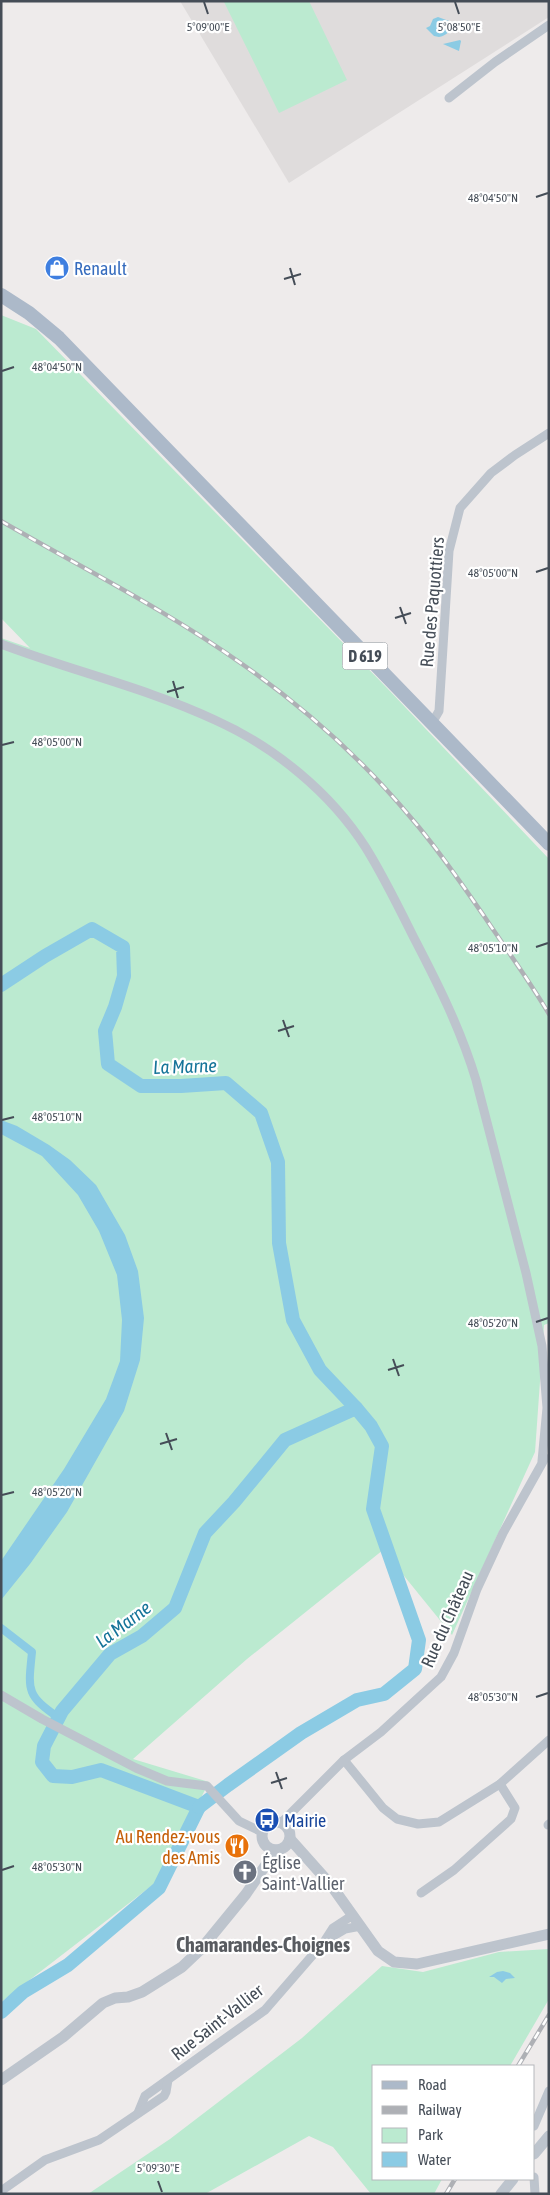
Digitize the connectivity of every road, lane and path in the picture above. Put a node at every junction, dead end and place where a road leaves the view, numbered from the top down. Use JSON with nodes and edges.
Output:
{"nodes":[{"id":1,"x":549,"y":25,"type":"edge"},
{"id":2,"x":449,"y":98,"type":"dead end"},
{"id":3,"x":1,"y":295,"type":"edge"},
{"id":4,"x":549,"y":434,"type":"edge"},
{"id":5,"x":1,"y":644,"type":"edge"},
{"id":6,"x":432,"y":724,"type":"junction"},
{"id":7,"x":549,"y":844,"type":"edge"},
{"id":8,"x":549,"y":1453,"type":"edge"},
{"id":9,"x":542,"y":1461,"type":"junction"},
{"id":10,"x":1,"y":1695,"type":"edge"},
{"id":11,"x":549,"y":1740,"type":"edge"},
{"id":12,"x":344,"y":1760,"type":"junction"},
{"id":13,"x":500,"y":1784,"type":"junction"},
{"id":14,"x":281,"y":1823,"type":"junction"},
{"id":15,"x":262,"y":1832,"type":"junction"},
{"id":16,"x":290,"y":1839,"type":"junction"},
{"id":17,"x":276,"y":1850,"type":"junction"},
{"id":18,"x":421,"y":1893,"type":"dead end"},
{"id":19,"x":353,"y":1915,"type":"junction"},
{"id":20,"x":361,"y":1926,"type":"junction"},
{"id":21,"x":549,"y":1934,"type":"edge"},
{"id":22,"x":324,"y":1942,"type":"junction"},
{"id":23,"x":1,"y":2080,"type":"edge"},
{"id":24,"x":549,"y":2091,"type":"edge"},
{"id":25,"x":535,"y":2124,"type":"edge"},
{"id":26,"x":549,"y":2136,"type":"edge"},
{"id":27,"x":535,"y":2152,"type":"edge"},
{"id":28,"x":512,"y":2180,"type":"edge"},
{"id":29,"x":534,"y":2180,"type":"edge"},
{"id":30,"x":1,"y":2191,"type":"edge"},
{"id":31,"x":501,"y":2194,"type":"edge"},
{"id":32,"x":535,"y":2194,"type":"edge"}],
"edges":[{"from":1,"to":2,"type":"street"},
{"from":3,"to":6,"type":"main road","number":"D 619"},
{"from":4,"to":6,"type":"street","name":"Rue des Paquottiers"},
{"from":5,"to":9,"type":"street"},
{"from":6,"to":7,"type":"main road","number":"D 619"},
{"from":8,"to":9,"type":"street"},
{"from":9,"to":12,"type":"street","name":"Rue du Château"},
{"from":10,"to":15,"type":"street"},
{"from":11,"to":13,"type":"street"},
{"from":12,"to":13,"type":"street"},
{"from":12,"to":14,"type":"street","name":"Rue du Château"},
{"from":13,"to":18,"type":"street"},
{"from":14,"to":15,"type":"street"},
{"from":14,"to":16,"type":"street"},
{"from":15,"to":17,"type":"street"},
{"from":16,"to":17,"type":"street"},
{"from":16,"to":19,"type":"street"},
{"from":17,"to":23,"type":"street"},
{"from":19,"to":20,"type":"street"},
{"from":19,"to":22,"type":"street","name":"Rue Saint-Vallier"},
{"from":20,"to":21,"type":"street"},
{"from":20,"to":22,"type":"street","name":"Rue Saint-Vallier"},
{"from":22,"to":30,"type":"street","name":"Rue Saint-Vallier"},
{"from":24,"to":25,"type":"street"},
{"from":26,"to":27,"type":"street"},
{"from":28,"to":31,"type":"street"},
{"from":29,"to":32,"type":"street"}]}
